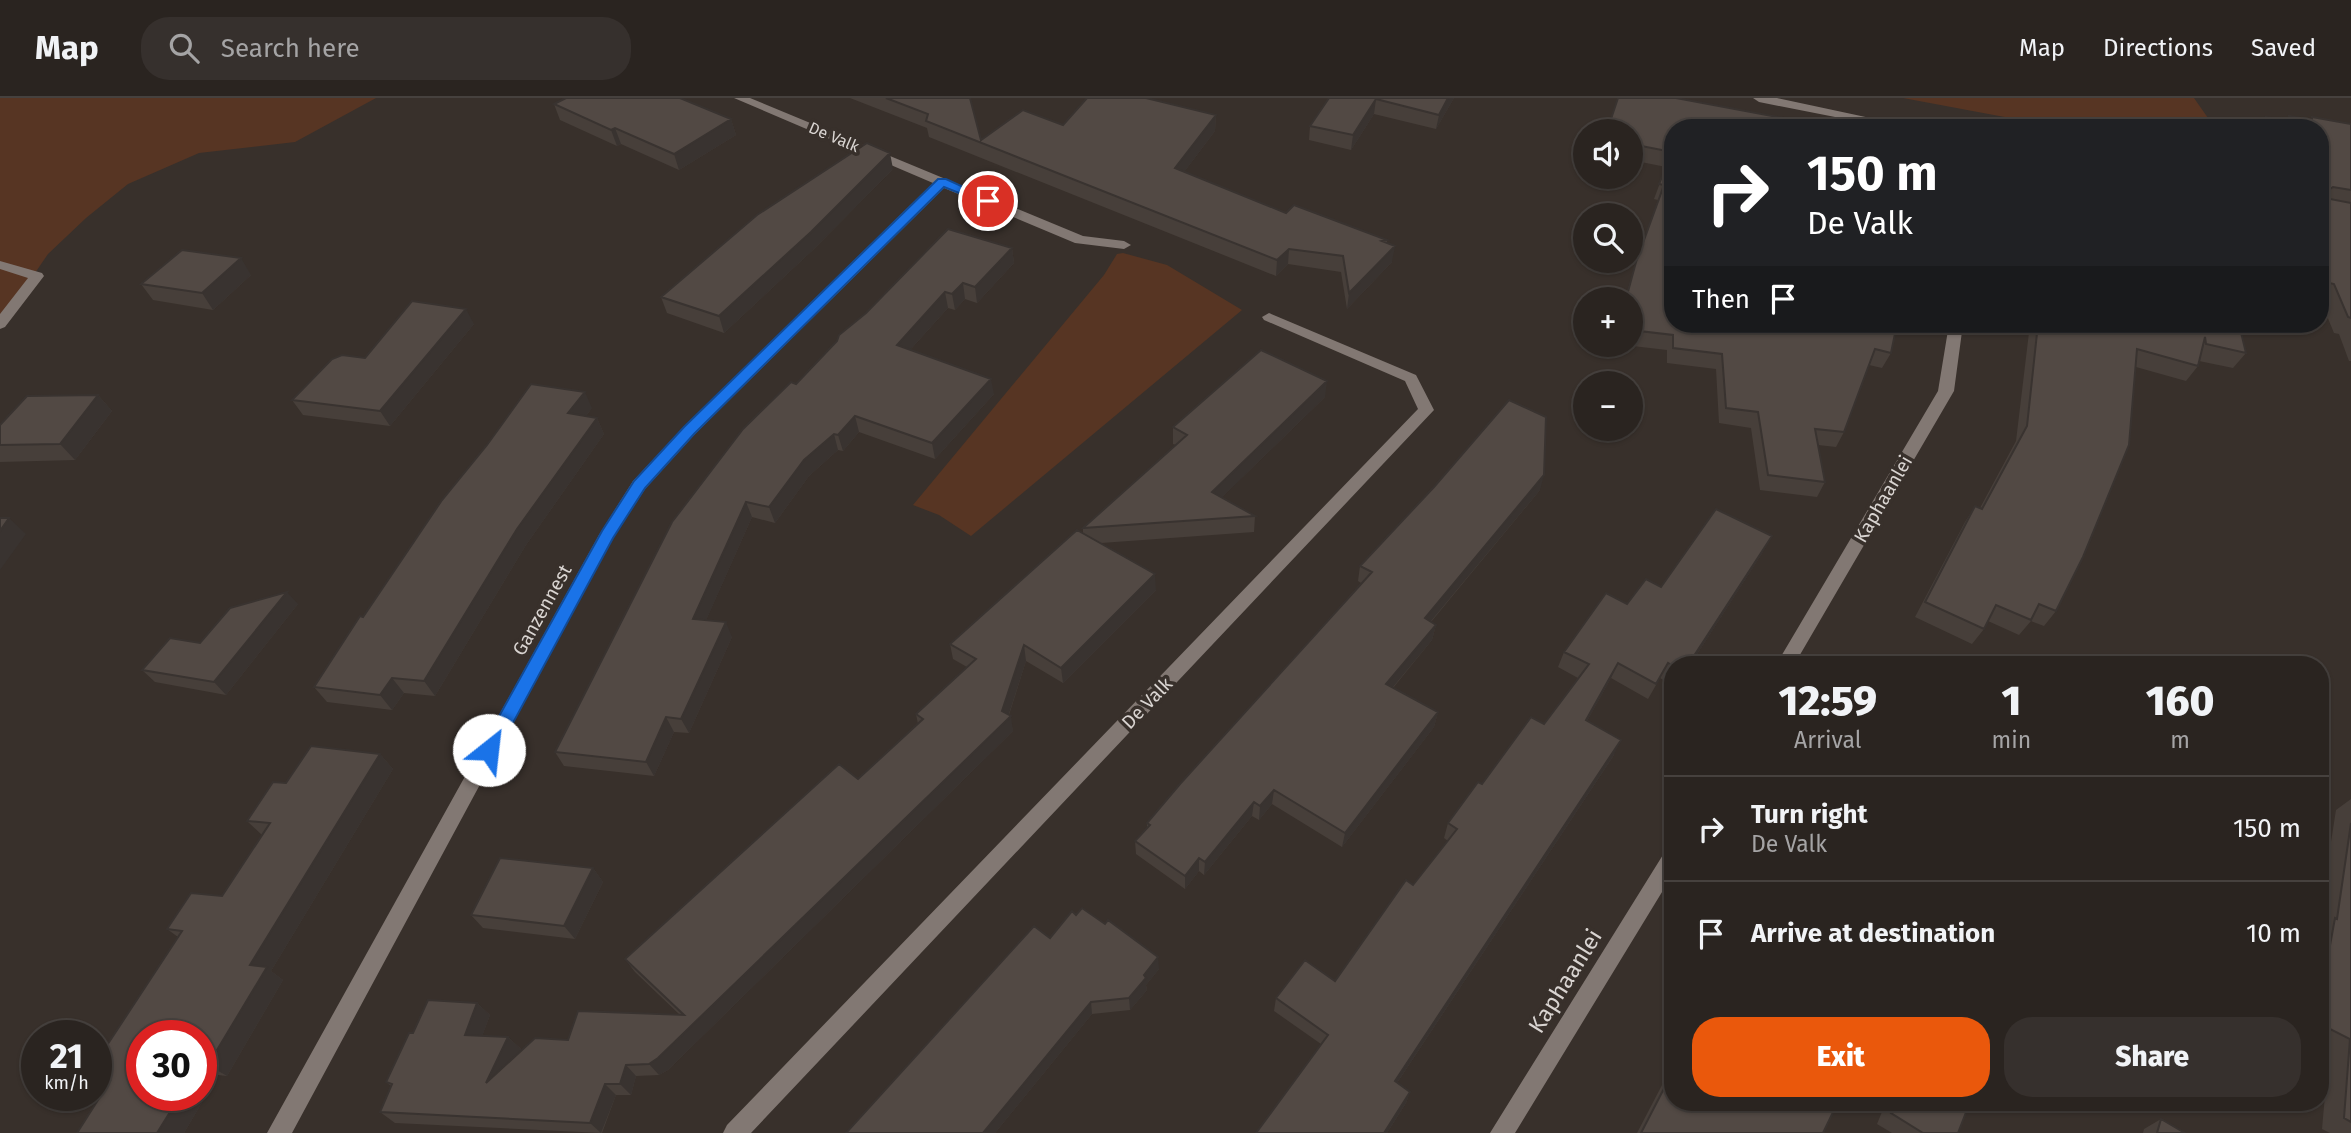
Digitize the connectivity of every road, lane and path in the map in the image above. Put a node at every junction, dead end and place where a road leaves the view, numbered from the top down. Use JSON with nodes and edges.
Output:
{"nodes":[{"id":1,"x":740,"y":98,"type":"edge"},
{"id":2,"x":1759,"y":98,"type":"edge"},
{"id":3,"x":1865,"y":119,"type":"edge"},
{"id":4,"x":942,"y":182,"type":"junction"},
{"id":5,"x":1124,"y":245,"type":"dead end"},
{"id":6,"x":0,"y":265,"type":"edge"},
{"id":7,"x":1269,"y":317,"type":"dead end"},
{"id":8,"x":0,"y":324,"type":"edge"},
{"id":9,"x":1955,"y":333,"type":"edge"},
{"id":10,"x":1790,"y":656,"type":"edge"},
{"id":11,"x":1664,"y":871,"type":"edge"},
{"id":12,"x":279,"y":1133,"type":"edge"},
{"id":13,"x":735,"y":1133,"type":"edge"},
{"id":14,"x":1503,"y":1133,"type":"edge"}],
"edges":[{"from":1,"to":4,"type":"street","name":"De Valk"},
{"from":2,"to":3,"type":"street"},
{"from":4,"to":5,"type":"street","name":"De Valk"},
{"from":4,"to":12,"type":"street","name":"Ganzennest"},
{"from":6,"to":8,"type":"street"},
{"from":7,"to":13,"type":"street","name":"De Valk"},
{"from":9,"to":10,"type":"street","name":"Kaphaanlei"},
{"from":11,"to":14,"type":"street","name":"Kaphaanlei"}]}
